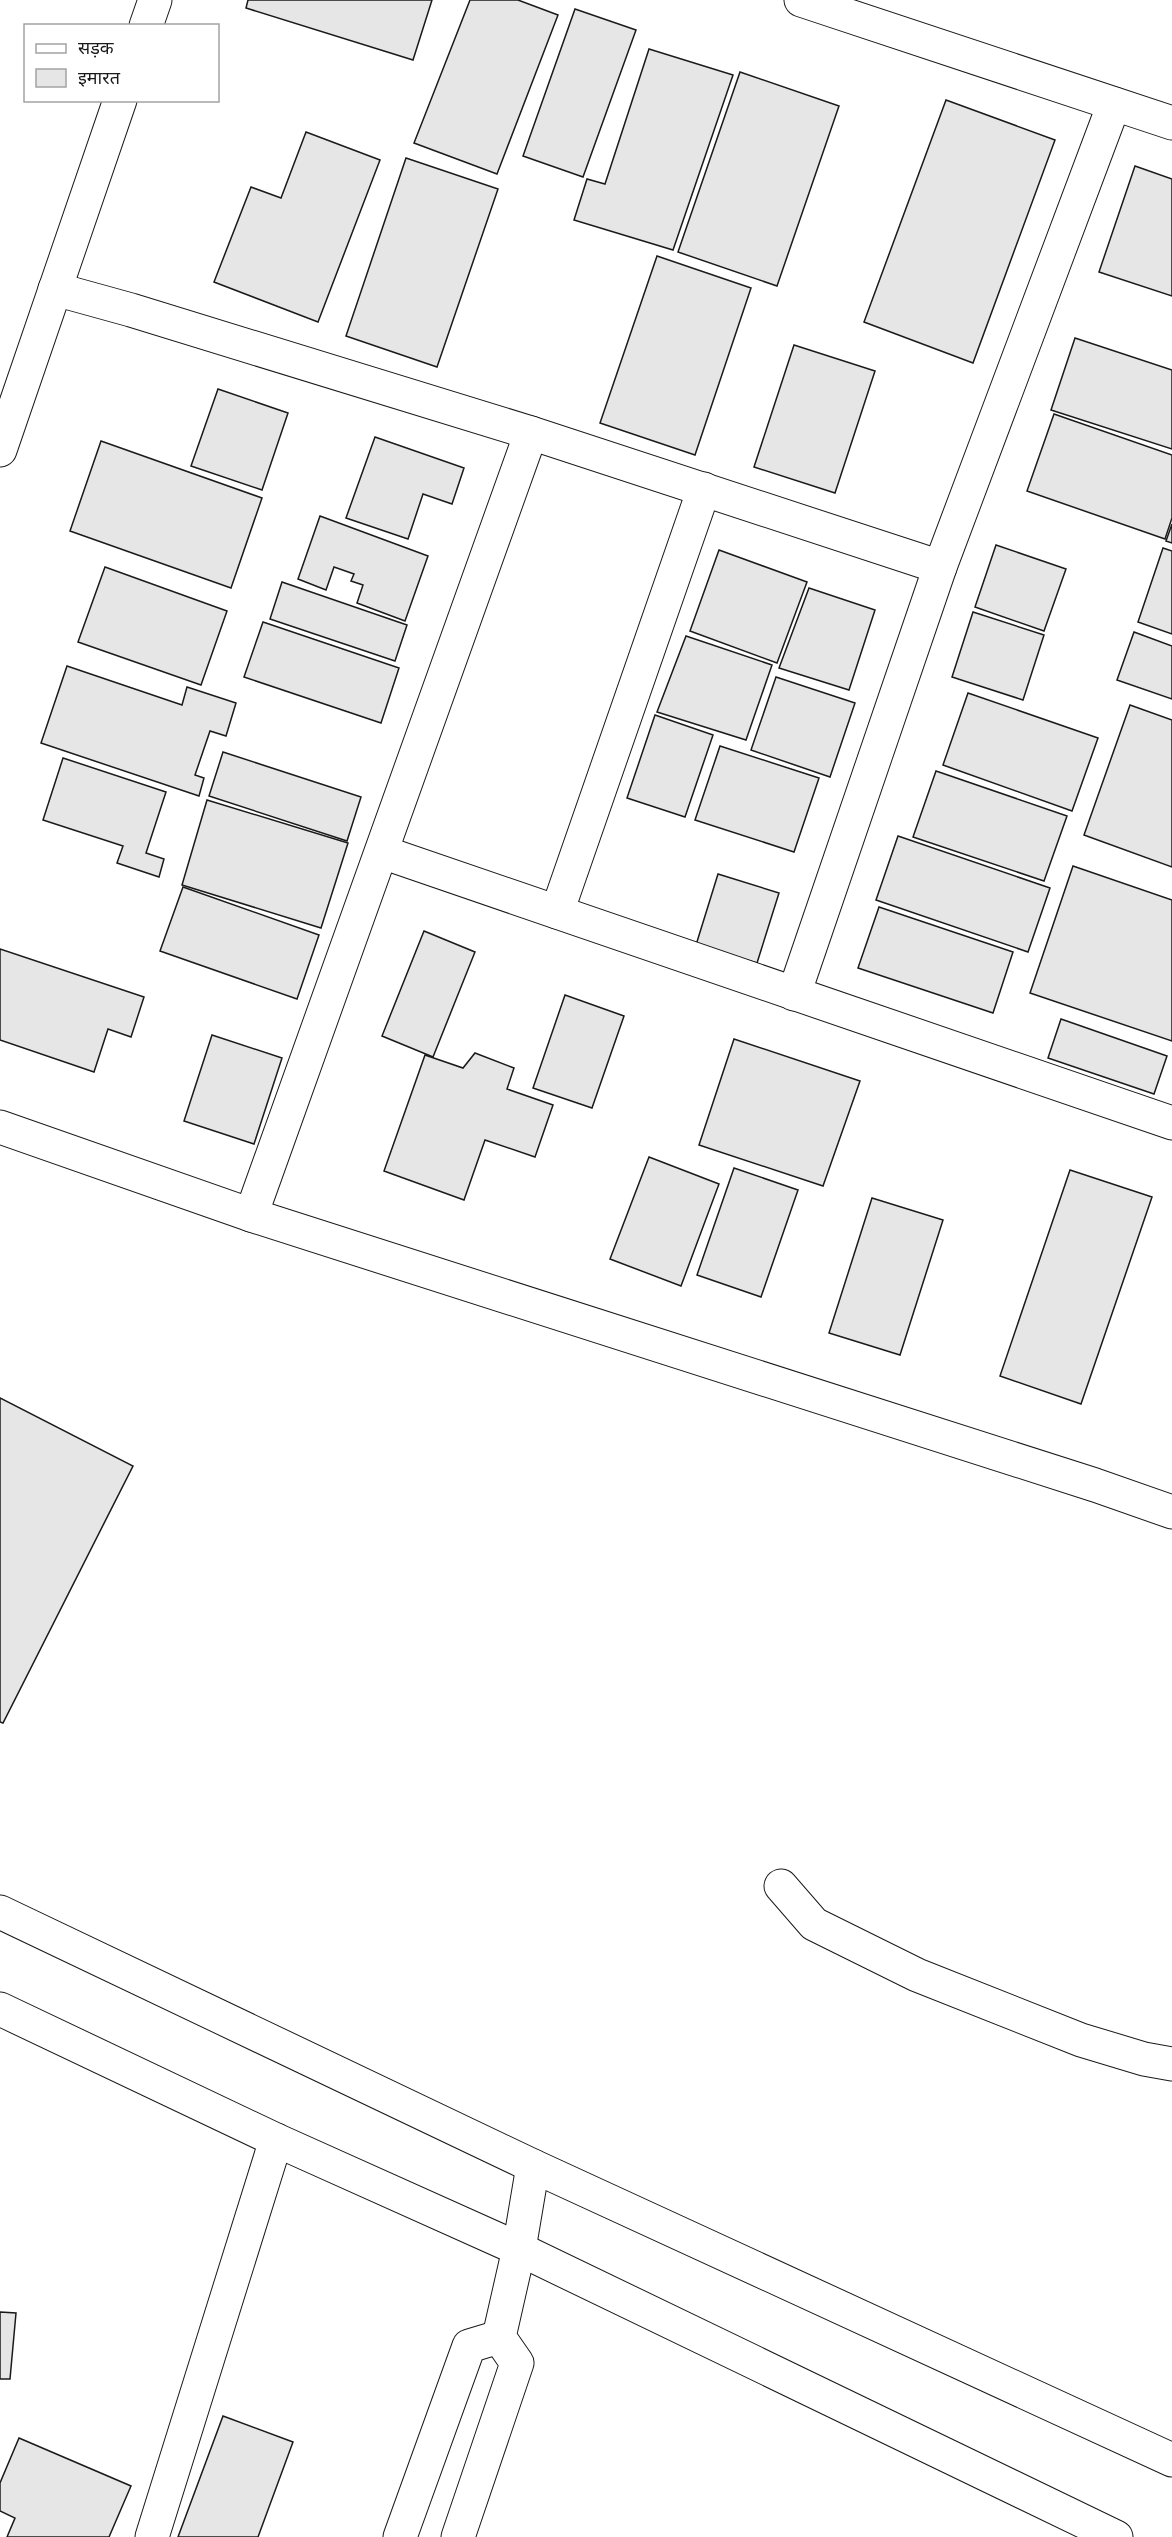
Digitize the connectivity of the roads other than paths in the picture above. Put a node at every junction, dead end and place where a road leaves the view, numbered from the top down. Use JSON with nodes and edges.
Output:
{"nodes":[{"id":1,"x":155,"y":0,"type":"edge"},
{"id":2,"x":801,"y":0,"type":"edge"},
{"id":3,"x":147,"y":24,"type":"edge"},
{"id":4,"x":119,"y":102,"type":"edge"},
{"id":5,"x":1114,"y":104,"type":"junction"},
{"id":6,"x":1172,"y":123,"type":"edge"},
{"id":7,"x":55,"y":289,"type":"junction"},
{"id":8,"x":531,"y":433,"type":"junction"},
{"id":9,"x":0,"y":450,"type":"edge"},
{"id":10,"x":704,"y":489,"type":"junction"},
{"id":11,"x":940,"y":567,"type":"junction"},
{"id":12,"x":382,"y":852,"type":"junction"},
{"id":13,"x":557,"y":912,"type":"junction"},
{"id":14,"x":794,"y":994,"type":"junction"},
{"id":15,"x":1172,"y":1123,"type":"edge"},
{"id":16,"x":0,"y":1127,"type":"edge"},
{"id":17,"x":251,"y":1215,"type":"junction"},
{"id":18,"x":1172,"y":1512,"type":"edge"},
{"id":19,"x":781,"y":1886,"type":"dead end"},
{"id":20,"x":0,"y":1912,"type":"edge"},
{"id":21,"x":0,"y":2009,"type":"edge"},
{"id":22,"x":1172,"y":2064,"type":"edge"},
{"id":23,"x":276,"y":2140,"type":"junction"},
{"id":24,"x":533,"y":2166,"type":"junction"},
{"id":25,"x":519,"y":2249,"type":"junction"},
{"id":26,"x":499,"y":2337,"type":"junction"},
{"id":27,"x":1172,"y":2460,"type":"edge"},
{"id":28,"x":152,"y":2537,"type":"edge"},
{"id":29,"x":400,"y":2537,"type":"edge"},
{"id":30,"x":458,"y":2537,"type":"edge"},
{"id":31,"x":1116,"y":2537,"type":"edge"}],
"edges":[{"from":1,"to":3,"type":"street"},
{"from":2,"to":5,"type":"street"},
{"from":4,"to":7,"type":"street"},
{"from":5,"to":6,"type":"street"},
{"from":5,"to":11,"type":"street"},
{"from":7,"to":8,"type":"street"},
{"from":7,"to":9,"type":"street"},
{"from":8,"to":10,"type":"street"},
{"from":8,"to":12,"type":"street"},
{"from":10,"to":11,"type":"street"},
{"from":10,"to":13,"type":"street"},
{"from":11,"to":14,"type":"street"},
{"from":12,"to":13,"type":"street"},
{"from":12,"to":17,"type":"street"},
{"from":13,"to":14,"type":"street"},
{"from":14,"to":15,"type":"street"},
{"from":16,"to":17,"type":"street"},
{"from":17,"to":18,"type":"street"},
{"from":19,"to":22,"type":"street"},
{"from":20,"to":24,"type":"street"},
{"from":21,"to":23,"type":"street"},
{"from":23,"to":25,"type":"street"},
{"from":23,"to":28,"type":"street"},
{"from":24,"to":25,"type":"street"},
{"from":24,"to":27,"type":"street"},
{"from":25,"to":26,"type":"street"},
{"from":25,"to":31,"type":"street"},
{"from":26,"to":29,"type":"street"},
{"from":26,"to":30,"type":"street"}]}
